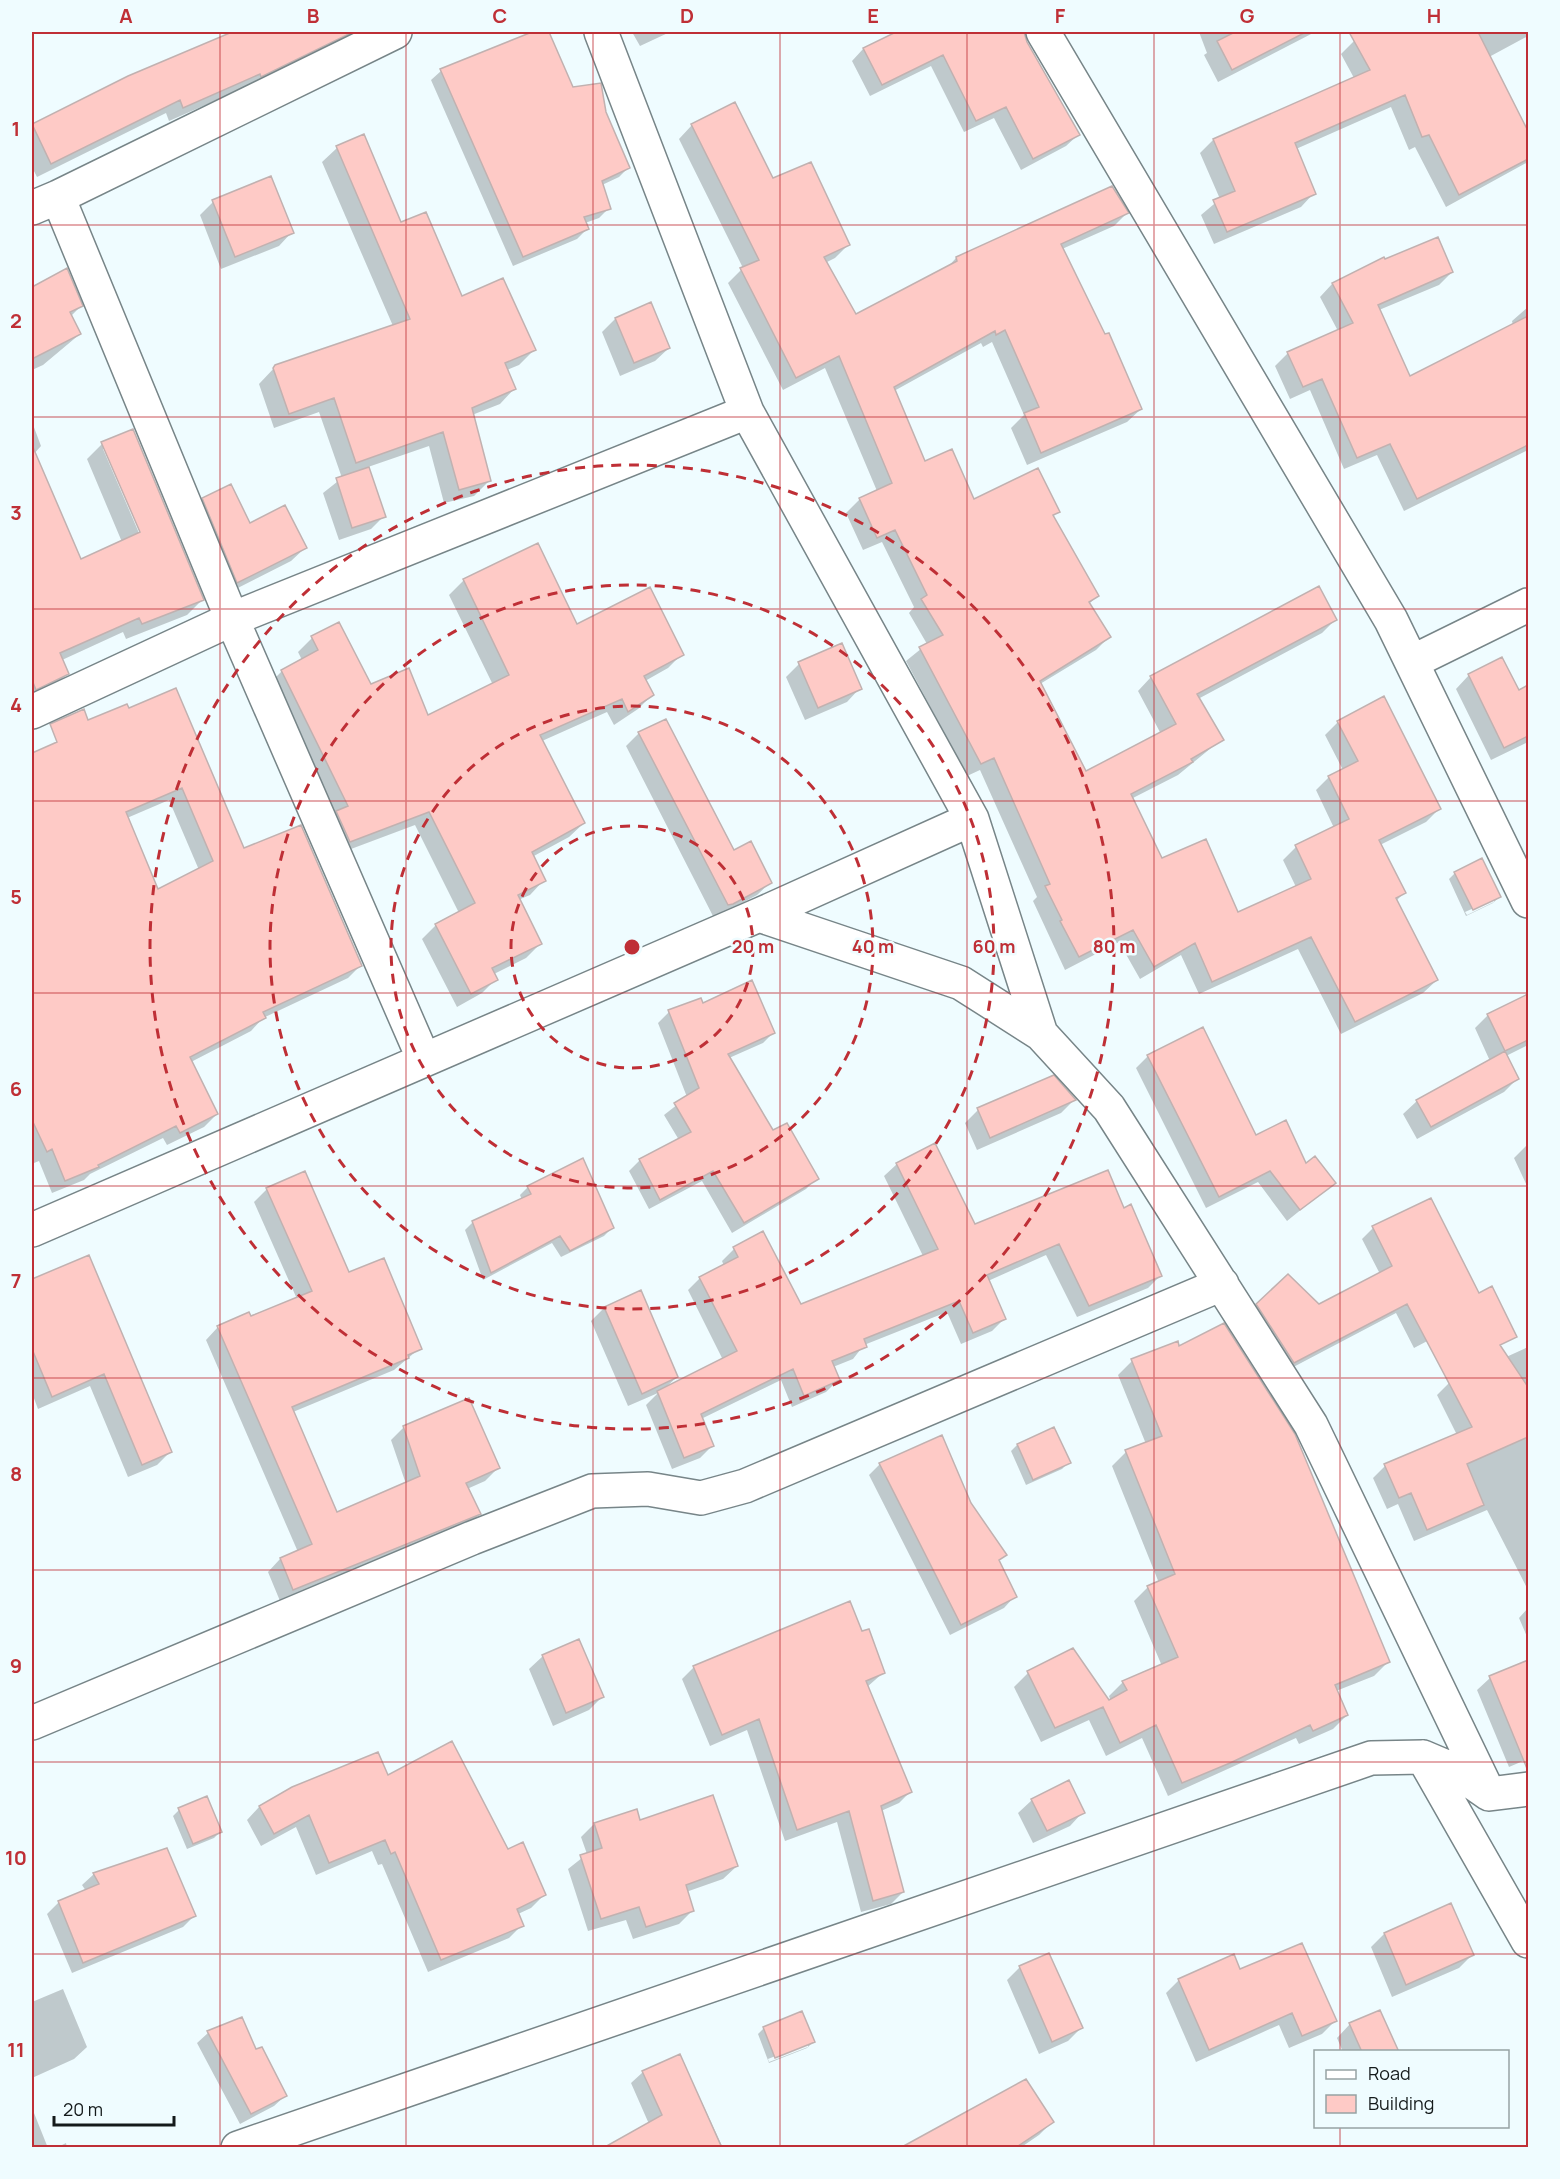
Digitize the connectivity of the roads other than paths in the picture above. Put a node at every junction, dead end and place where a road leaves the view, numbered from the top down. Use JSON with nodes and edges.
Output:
{"nodes":[{"id":1,"x":395,"y":32,"type":"edge"},
{"id":2,"x":601,"y":32,"type":"edge"},
{"id":3,"x":1043,"y":32,"type":"edge"},
{"id":4,"x":45,"y":202,"type":"edge"},
{"id":5,"x":747,"y":412,"type":"junction"},
{"id":6,"x":1528,"y":604,"type":"edge"},
{"id":7,"x":232,"y":619,"type":"junction"},
{"id":8,"x":1412,"y":662,"type":"junction"},
{"id":9,"x":32,"y":712,"type":"edge"},
{"id":10,"x":972,"y":819,"type":"junction"},
{"id":11,"x":1528,"y":901,"type":"edge"},
{"id":12,"x":759,"y":915,"type":"junction"},
{"id":13,"x":1041,"y":1034,"type":"junction"},
{"id":14,"x":424,"y":1060,"type":"junction"},
{"id":15,"x":32,"y":1230,"type":"edge"},
{"id":16,"x":1222,"y":1284,"type":"junction"},
{"id":17,"x":32,"y":1723,"type":"edge"},
{"id":18,"x":1423,"y":1757,"type":"junction"},
{"id":19,"x":1528,"y":1788,"type":"edge"},
{"id":20,"x":1489,"y":1794,"type":"junction"},
{"id":21,"x":1528,"y":1941,"type":"edge"},
{"id":22,"x":238,"y":2148,"type":"edge"}],
"edges":[{"from":1,"to":4,"type":"street"},
{"from":2,"to":5,"type":"street"},
{"from":3,"to":8,"type":"street"},
{"from":4,"to":7,"type":"street"},
{"from":5,"to":7,"type":"street"},
{"from":5,"to":10,"type":"street"},
{"from":6,"to":8,"type":"street"},
{"from":7,"to":9,"type":"street"},
{"from":7,"to":14,"type":"street"},
{"from":8,"to":11,"type":"street"},
{"from":10,"to":12,"type":"street"},
{"from":10,"to":13,"type":"street"},
{"from":12,"to":13,"type":"street"},
{"from":12,"to":14,"type":"street"},
{"from":13,"to":16,"type":"street"},
{"from":14,"to":15,"type":"street"},
{"from":16,"to":17,"type":"street"},
{"from":16,"to":20,"type":"street"},
{"from":18,"to":20,"type":"street"},
{"from":18,"to":21,"type":"street"},
{"from":18,"to":22,"type":"street"},
{"from":19,"to":20,"type":"street"}]}
